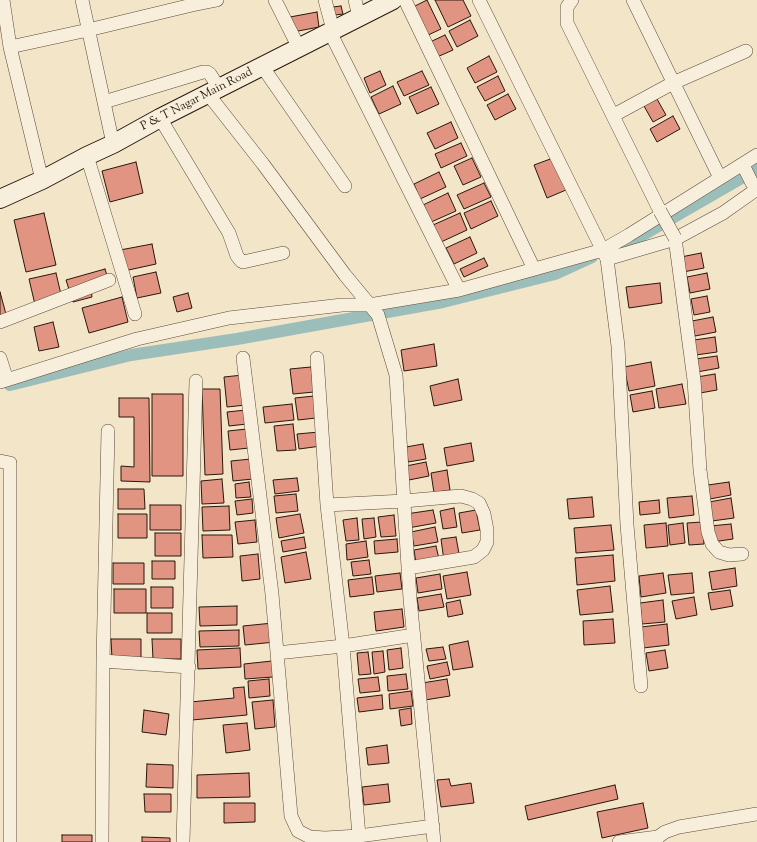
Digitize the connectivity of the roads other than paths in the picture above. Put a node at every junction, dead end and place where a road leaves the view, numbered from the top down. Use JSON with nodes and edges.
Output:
{"nodes":[{"id":1,"x":3,"y":0,"type":"edge"},
{"id":2,"x":82,"y":0,"type":"edge"},
{"id":3,"x":217,"y":0,"type":"edge"},
{"id":4,"x":275,"y":0,"type":"edge"},
{"id":5,"x":325,"y":0,"type":"edge"},
{"id":6,"x":393,"y":0,"type":"edge"},
{"id":7,"x":405,"y":0,"type":"edge"},
{"id":8,"x":479,"y":0,"type":"edge"},
{"id":9,"x":572,"y":0,"type":"edge"},
{"id":10,"x":633,"y":0,"type":"edge"},
{"id":11,"x":191,"y":2,"type":"edge"},
{"id":12,"x":357,"y":8,"type":"edge"},
{"id":13,"x":88,"y":30,"type":"junction"},
{"id":14,"x":332,"y":31,"type":"junction"},
{"id":15,"x":10,"y":47,"type":"junction"},
{"id":16,"x":299,"y":48,"type":"junction"},
{"id":17,"x":746,"y":51,"type":"dead end"},
{"id":18,"x":262,"y":66,"type":"junction"},
{"id":19,"x":673,"y":83,"type":"junction"},
{"id":20,"x":214,"y":91,"type":"junction"},
{"id":21,"x":104,"y":102,"type":"junction"},
{"id":22,"x":614,"y":115,"type":"junction"},
{"id":23,"x":160,"y":118,"type":"junction"},
{"id":24,"x":113,"y":144,"type":"junction"},
{"id":25,"x":757,"y":155,"type":"edge"},
{"id":26,"x":87,"y":156,"type":"junction"},
{"id":27,"x":745,"y":167,"type":"junction"},
{"id":28,"x":720,"y":178,"type":"junction"},
{"id":29,"x":42,"y":180,"type":"junction"},
{"id":30,"x":345,"y":186,"type":"dead end"},
{"id":31,"x":754,"y":186,"type":"edge"},
{"id":32,"x":0,"y":199,"type":"edge"},
{"id":33,"x":675,"y":238,"type":"junction"},
{"id":34,"x":283,"y":253,"type":"dead end"},
{"id":35,"x":605,"y":254,"type":"junction"},
{"id":36,"x":534,"y":269,"type":"junction"},
{"id":37,"x":109,"y":280,"type":"dead end"},
{"id":38,"x":459,"y":290,"type":"junction"},
{"id":39,"x":373,"y":308,"type":"junction"},
{"id":40,"x":135,"y":314,"type":"dead end"},
{"id":41,"x":0,"y":322,"type":"edge"},
{"id":42,"x":0,"y":358,"type":"edge"},
{"id":43,"x":243,"y":358,"type":"dead end"},
{"id":44,"x":317,"y":358,"type":"dead end"},
{"id":45,"x":4,"y":381,"type":"edge"},
{"id":46,"x":196,"y":381,"type":"dead end"},
{"id":47,"x":108,"y":431,"type":"dead end"},
{"id":48,"x":0,"y":461,"type":"edge"},
{"id":49,"x":404,"y":502,"type":"junction"},
{"id":50,"x":327,"y":505,"type":"junction"},
{"id":51,"x":742,"y":554,"type":"dead end"},
{"id":52,"x":408,"y":568,"type":"junction"},
{"id":53,"x":414,"y":634,"type":"junction"},
{"id":54,"x":344,"y":646,"type":"junction"},
{"id":55,"x":277,"y":653,"type":"junction"},
{"id":56,"x":103,"y":661,"type":"junction"},
{"id":57,"x":189,"y":667,"type":"junction"},
{"id":58,"x":641,"y":686,"type":"dead end"},
{"id":59,"x":757,"y":814,"type":"edge"},
{"id":60,"x":433,"y":826,"type":"junction"},
{"id":61,"x":359,"y":836,"type":"junction"},
{"id":62,"x":657,"y":839,"type":"edge"},
{"id":63,"x":317,"y":840,"type":"edge"},
{"id":64,"x":341,"y":840,"type":"edge"},
{"id":65,"x":10,"y":842,"type":"edge"},
{"id":66,"x":102,"y":842,"type":"edge"},
{"id":67,"x":183,"y":842,"type":"edge"},
{"id":68,"x":434,"y":842,"type":"edge"},
{"id":69,"x":619,"y":842,"type":"edge"}],
"edges":[{"from":1,"to":15,"type":"street"},
{"from":2,"to":13,"type":"street"},
{"from":3,"to":11,"type":"street"},
{"from":4,"to":16,"type":"street"},
{"from":5,"to":14,"type":"street"},
{"from":6,"to":12,"type":"main road","name":"P & T Nagar Main Road"},
{"from":7,"to":36,"type":"street"},
{"from":8,"to":35,"type":"street"},
{"from":9,"to":22,"type":"street"},
{"from":10,"to":19,"type":"street"},
{"from":11,"to":13,"type":"street"},
{"from":12,"to":14,"type":"main road","name":"P & T Nagar Main Road"},
{"from":13,"to":15,"type":"street"},
{"from":13,"to":21,"type":"street"},
{"from":14,"to":16,"type":"main road","name":"P & T Nagar Main Road"},
{"from":14,"to":38,"type":"street"},
{"from":15,"to":29,"type":"street"},
{"from":16,"to":18,"type":"main road","name":"P & T Nagar Main Road"},
{"from":17,"to":19,"type":"street"},
{"from":18,"to":20,"type":"main road","name":"P & T Nagar Main Road"},
{"from":18,"to":30,"type":"street"},
{"from":19,"to":22,"type":"street"},
{"from":19,"to":28,"type":"street"},
{"from":20,"to":21,"type":"street"},
{"from":20,"to":23,"type":"main road","name":"P & T Nagar Main Road"},
{"from":20,"to":39,"type":"street"},
{"from":21,"to":24,"type":"street"},
{"from":22,"to":33,"type":"street","bridge":true},
{"from":23,"to":24,"type":"main road","name":"P & T Nagar Main Road"},
{"from":23,"to":34,"type":"street"},
{"from":24,"to":26,"type":"main road","name":"P & T Nagar Main Road"},
{"from":25,"to":27,"type":"street"},
{"from":26,"to":29,"type":"main road","name":"P & T Nagar Main Road"},
{"from":26,"to":40,"type":"street"},
{"from":27,"to":28,"type":"street"},
{"from":27,"to":31,"type":"street"},
{"from":28,"to":35,"type":"street"},
{"from":29,"to":32,"type":"main road","name":"P & T Nagar Main Road"},
{"from":31,"to":33,"type":"street"},
{"from":33,"to":35,"type":"street"},
{"from":33,"to":51,"type":"street"},
{"from":35,"to":36,"type":"street"},
{"from":35,"to":58,"type":"street"},
{"from":36,"to":38,"type":"street"},
{"from":37,"to":41,"type":"street"},
{"from":38,"to":39,"type":"street"},
{"from":39,"to":45,"type":"street"},
{"from":39,"to":49,"type":"street"},
{"from":42,"to":45,"type":"street"},
{"from":43,"to":55,"type":"street"},
{"from":44,"to":50,"type":"street"},
{"from":46,"to":57,"type":"street"},
{"from":47,"to":56,"type":"street"},
{"from":48,"to":65,"type":"street"},
{"from":49,"to":50,"type":"street"},
{"from":49,"to":52,"type":"street"},
{"from":49,"to":52,"type":"street"},
{"from":50,"to":54,"type":"street"},
{"from":52,"to":53,"type":"street"},
{"from":53,"to":54,"type":"street"},
{"from":53,"to":60,"type":"street"},
{"from":54,"to":55,"type":"street"},
{"from":54,"to":61,"type":"street"},
{"from":55,"to":63,"type":"street"},
{"from":56,"to":57,"type":"street"},
{"from":56,"to":66,"type":"street"},
{"from":57,"to":67,"type":"street"},
{"from":59,"to":62,"type":"street"},
{"from":60,"to":61,"type":"street"},
{"from":60,"to":68,"type":"street"},
{"from":61,"to":64,"type":"street"},
{"from":62,"to":69,"type":"street"},
{"from":63,"to":64,"type":"street"}]}
